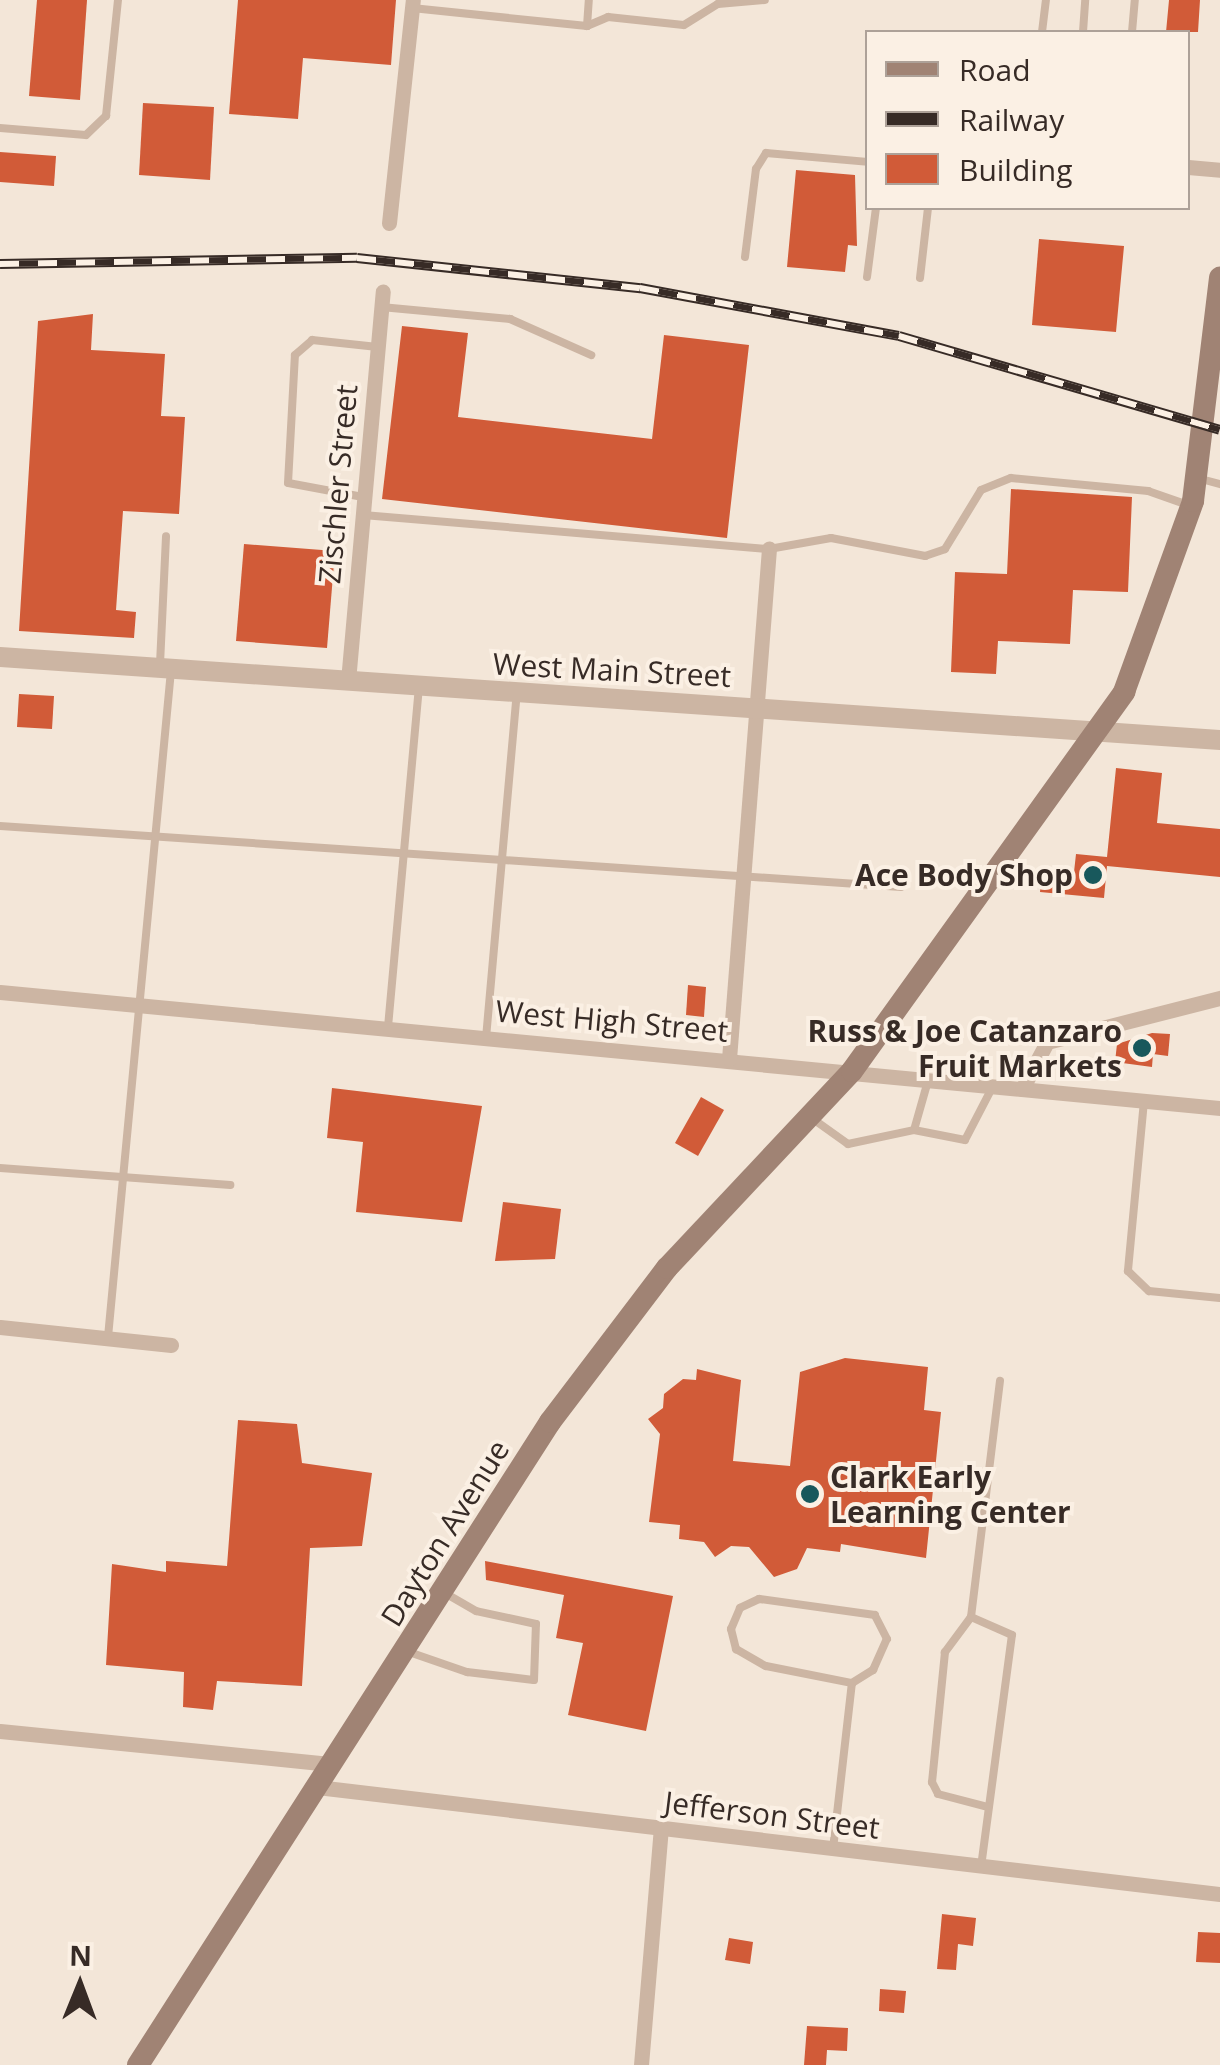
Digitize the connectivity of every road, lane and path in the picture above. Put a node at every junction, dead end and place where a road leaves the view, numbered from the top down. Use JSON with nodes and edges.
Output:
{"nodes":[{"id":1,"x":118,"y":0,"type":"edge"},
{"id":2,"x":589,"y":0,"type":"edge"},
{"id":3,"x":765,"y":0,"type":"edge"},
{"id":4,"x":1046,"y":0,"type":"edge"},
{"id":5,"x":1085,"y":0,"type":"edge"},
{"id":6,"x":1135,"y":0,"type":"edge"},
{"id":7,"x":412,"y":4,"type":"edge"},
{"id":8,"x":587,"y":26,"type":"junction"},
{"id":9,"x":1042,"y":30,"type":"edge"},
{"id":10,"x":1084,"y":30,"type":"edge"},
{"id":11,"x":1132,"y":30,"type":"edge"},
{"id":12,"x":0,"y":128,"type":"edge"},
{"id":13,"x":865,"y":162,"type":"edge"},
{"id":14,"x":1190,"y":166,"type":"edge"},
{"id":15,"x":1220,"y":170,"type":"edge"},
{"id":16,"x":876,"y":210,"type":"edge"},
{"id":17,"x":928,"y":210,"type":"edge"},
{"id":18,"x":389,"y":222,"type":"dead end"},
{"id":19,"x":745,"y":257,"type":"dead end"},
{"id":20,"x":867,"y":277,"type":"dead end"},
{"id":21,"x":920,"y":278,"type":"dead end"},
{"id":22,"x":1220,"y":283,"type":"edge"},
{"id":23,"x":382,"y":299,"type":"joint"},
{"id":24,"x":378,"y":346,"type":"junction"},
{"id":25,"x":591,"y":355,"type":"dead end"},
{"id":26,"x":1214,"y":390,"type":"edge"},
{"id":27,"x":1208,"y":481,"type":"edge"},
{"id":28,"x":364,"y":498,"type":"junction"},
{"id":29,"x":1192,"y":507,"type":"junction"},
{"id":30,"x":363,"y":516,"type":"junction"},
{"id":31,"x":166,"y":536,"type":"dead end"},
{"id":32,"x":769,"y":549,"type":"junction"},
{"id":33,"x":0,"y":657,"type":"edge"},
{"id":34,"x":165,"y":669,"type":"junction"},
{"id":35,"x":348,"y":681,"type":"junction"},
{"id":36,"x":419,"y":688,"type":"junction"},
{"id":37,"x":517,"y":694,"type":"junction"},
{"id":38,"x":762,"y":709,"type":"junction"},
{"id":39,"x":1096,"y":731,"type":"junction"},
{"id":40,"x":1220,"y":740,"type":"edge"},
{"id":41,"x":0,"y":826,"type":"edge"},
{"id":42,"x":155,"y":834,"type":"junction"},
{"id":43,"x":404,"y":851,"type":"junction"},
{"id":44,"x":504,"y":858,"type":"junction"},
{"id":45,"x":746,"y":874,"type":"junction"},
{"id":46,"x":901,"y":887,"type":"dead end"},
{"id":47,"x":0,"y":992,"type":"edge"},
{"id":48,"x":1220,"y":998,"type":"edge"},
{"id":49,"x":140,"y":1003,"type":"junction"},
{"id":50,"x":388,"y":1030,"type":"junction"},
{"id":51,"x":486,"y":1038,"type":"junction"},
{"id":52,"x":729,"y":1059,"type":"junction"},
{"id":53,"x":852,"y":1071,"type":"junction"},
{"id":54,"x":928,"y":1079,"type":"junction"},
{"id":55,"x":992,"y":1086,"type":"junction"},
{"id":56,"x":1022,"y":1089,"type":"junction"},
{"id":57,"x":1144,"y":1101,"type":"junction"},
{"id":58,"x":1220,"y":1108,"type":"edge"},
{"id":59,"x":810,"y":1116,"type":"junction"},
{"id":60,"x":914,"y":1130,"type":"junction"},
{"id":61,"x":0,"y":1168,"type":"edge"},
{"id":62,"x":124,"y":1179,"type":"junction"},
{"id":63,"x":230,"y":1185,"type":"dead end"},
{"id":64,"x":1220,"y":1298,"type":"edge"},
{"id":65,"x":0,"y":1328,"type":"edge"},
{"id":66,"x":108,"y":1337,"type":"junction"},
{"id":67,"x":171,"y":1345,"type":"dead end"},
{"id":68,"x":1000,"y":1381,"type":"dead end"},
{"id":69,"x":443,"y":1592,"type":"junction"},
{"id":70,"x":971,"y":1618,"type":"junction"},
{"id":71,"x":406,"y":1651,"type":"junction"},
{"id":72,"x":852,"y":1684,"type":"junction"},
{"id":73,"x":0,"y":1732,"type":"edge"},
{"id":74,"x":332,"y":1764,"type":"junction"},
{"id":75,"x":318,"y":1787,"type":"junction"},
{"id":76,"x":988,"y":1807,"type":"junction"},
{"id":77,"x":662,"y":1830,"type":"junction"},
{"id":78,"x":833,"y":1850,"type":"junction"},
{"id":79,"x":981,"y":1867,"type":"junction"},
{"id":80,"x":1220,"y":1894,"type":"edge"},
{"id":81,"x":138,"y":2065,"type":"edge"},
{"id":82,"x":641,"y":2065,"type":"edge"}],
"edges":[{"from":1,"to":12,"type":"lane"},
{"from":2,"to":8,"type":"lane"},
{"from":3,"to":8,"type":"lane"},
{"from":4,"to":9,"type":"lane"},
{"from":5,"to":10,"type":"lane"},
{"from":6,"to":11,"type":"lane"},
{"from":7,"to":8,"type":"lane"},
{"from":7,"to":18,"type":"street"},
{"from":13,"to":19,"type":"lane"},
{"from":14,"to":15,"type":"street"},
{"from":16,"to":20,"type":"lane"},
{"from":17,"to":21,"type":"lane"},
{"from":22,"to":26,"type":"main road","name":"Dayton Avenue"},
{"from":23,"to":24,"type":"street","name":"Zischler Street"},
{"from":23,"to":25,"type":"lane"},
{"from":24,"to":28,"type":"street","name":"Zischler Street"},
{"from":24,"to":28,"type":"lane"},
{"from":26,"to":27,"type":"main road","name":"Dayton Avenue"},
{"from":27,"to":29,"type":"main road","name":"Dayton Avenue"},
{"from":28,"to":30,"type":"street","name":"Zischler Street"},
{"from":29,"to":32,"type":"lane"},
{"from":29,"to":39,"type":"main road","name":"Dayton Avenue"},
{"from":30,"to":32,"type":"lane"},
{"from":30,"to":35,"type":"street","name":"Zischler Street"},
{"from":31,"to":34,"type":"lane"},
{"from":32,"to":38,"type":"street"},
{"from":33,"to":34,"type":"street","name":"West Main Street"},
{"from":34,"to":35,"type":"street","name":"West Main Street"},
{"from":34,"to":42,"type":"lane"},
{"from":35,"to":36,"type":"street","name":"West Main Street"},
{"from":36,"to":37,"type":"street","name":"West Main Street"},
{"from":36,"to":43,"type":"lane"},
{"from":37,"to":38,"type":"street","name":"West Main Street"},
{"from":37,"to":44,"type":"lane"},
{"from":38,"to":39,"type":"street","name":"West Main Street"},
{"from":38,"to":45,"type":"street"},
{"from":39,"to":40,"type":"street","name":"West Main Street"},
{"from":39,"to":53,"type":"main road","name":"Dayton Avenue"},
{"from":41,"to":42,"type":"lane"},
{"from":42,"to":43,"type":"lane"},
{"from":42,"to":49,"type":"lane"},
{"from":43,"to":44,"type":"lane"},
{"from":43,"to":50,"type":"lane"},
{"from":44,"to":45,"type":"lane"},
{"from":44,"to":51,"type":"lane"},
{"from":45,"to":46,"type":"lane"},
{"from":45,"to":52,"type":"street"},
{"from":47,"to":49,"type":"street","name":"West High Street"},
{"from":48,"to":56,"type":"street"},
{"from":49,"to":50,"type":"street","name":"West High Street"},
{"from":49,"to":62,"type":"lane"},
{"from":50,"to":51,"type":"street","name":"West High Street"},
{"from":51,"to":52,"type":"street","name":"West High Street"},
{"from":52,"to":53,"type":"street","name":"West High Street"},
{"from":53,"to":54,"type":"street","name":"West High Street"},
{"from":53,"to":59,"type":"main road","name":"Dayton Avenue"},
{"from":54,"to":55,"type":"street","name":"West High Street"},
{"from":54,"to":60,"type":"lane"},
{"from":55,"to":56,"type":"street","name":"West High Street"},
{"from":55,"to":60,"type":"lane"},
{"from":56,"to":57,"type":"street","name":"West High Street"},
{"from":57,"to":58,"type":"street","name":"West High Street"},
{"from":57,"to":64,"type":"lane"},
{"from":59,"to":60,"type":"lane"},
{"from":59,"to":69,"type":"main road","name":"Dayton Avenue"},
{"from":61,"to":62,"type":"lane"},
{"from":62,"to":63,"type":"lane"},
{"from":62,"to":66,"type":"lane"},
{"from":65,"to":66,"type":"street"},
{"from":66,"to":67,"type":"street"},
{"from":68,"to":70,"type":"lane"},
{"from":69,"to":71,"type":"main road","name":"Dayton Avenue"},
{"from":69,"to":71,"type":"lane"},
{"from":70,"to":76,"type":"lane"},
{"from":70,"to":76,"type":"lane"},
{"from":71,"to":74,"type":"main road","name":"Dayton Avenue"},
{"from":72,"to":72,"type":"lane"},
{"from":72,"to":78,"type":"lane"},
{"from":73,"to":74,"type":"street"},
{"from":74,"to":75,"type":"main road","name":"Dayton Avenue"},
{"from":75,"to":77,"type":"street","name":"Jefferson Street"},
{"from":75,"to":81,"type":"main road","name":"Dayton Avenue"},
{"from":76,"to":79,"type":"lane"},
{"from":77,"to":78,"type":"street","name":"Jefferson Street"},
{"from":77,"to":82,"type":"street"},
{"from":78,"to":79,"type":"street","name":"Jefferson Street"},
{"from":79,"to":80,"type":"street","name":"Jefferson Street"}]}
